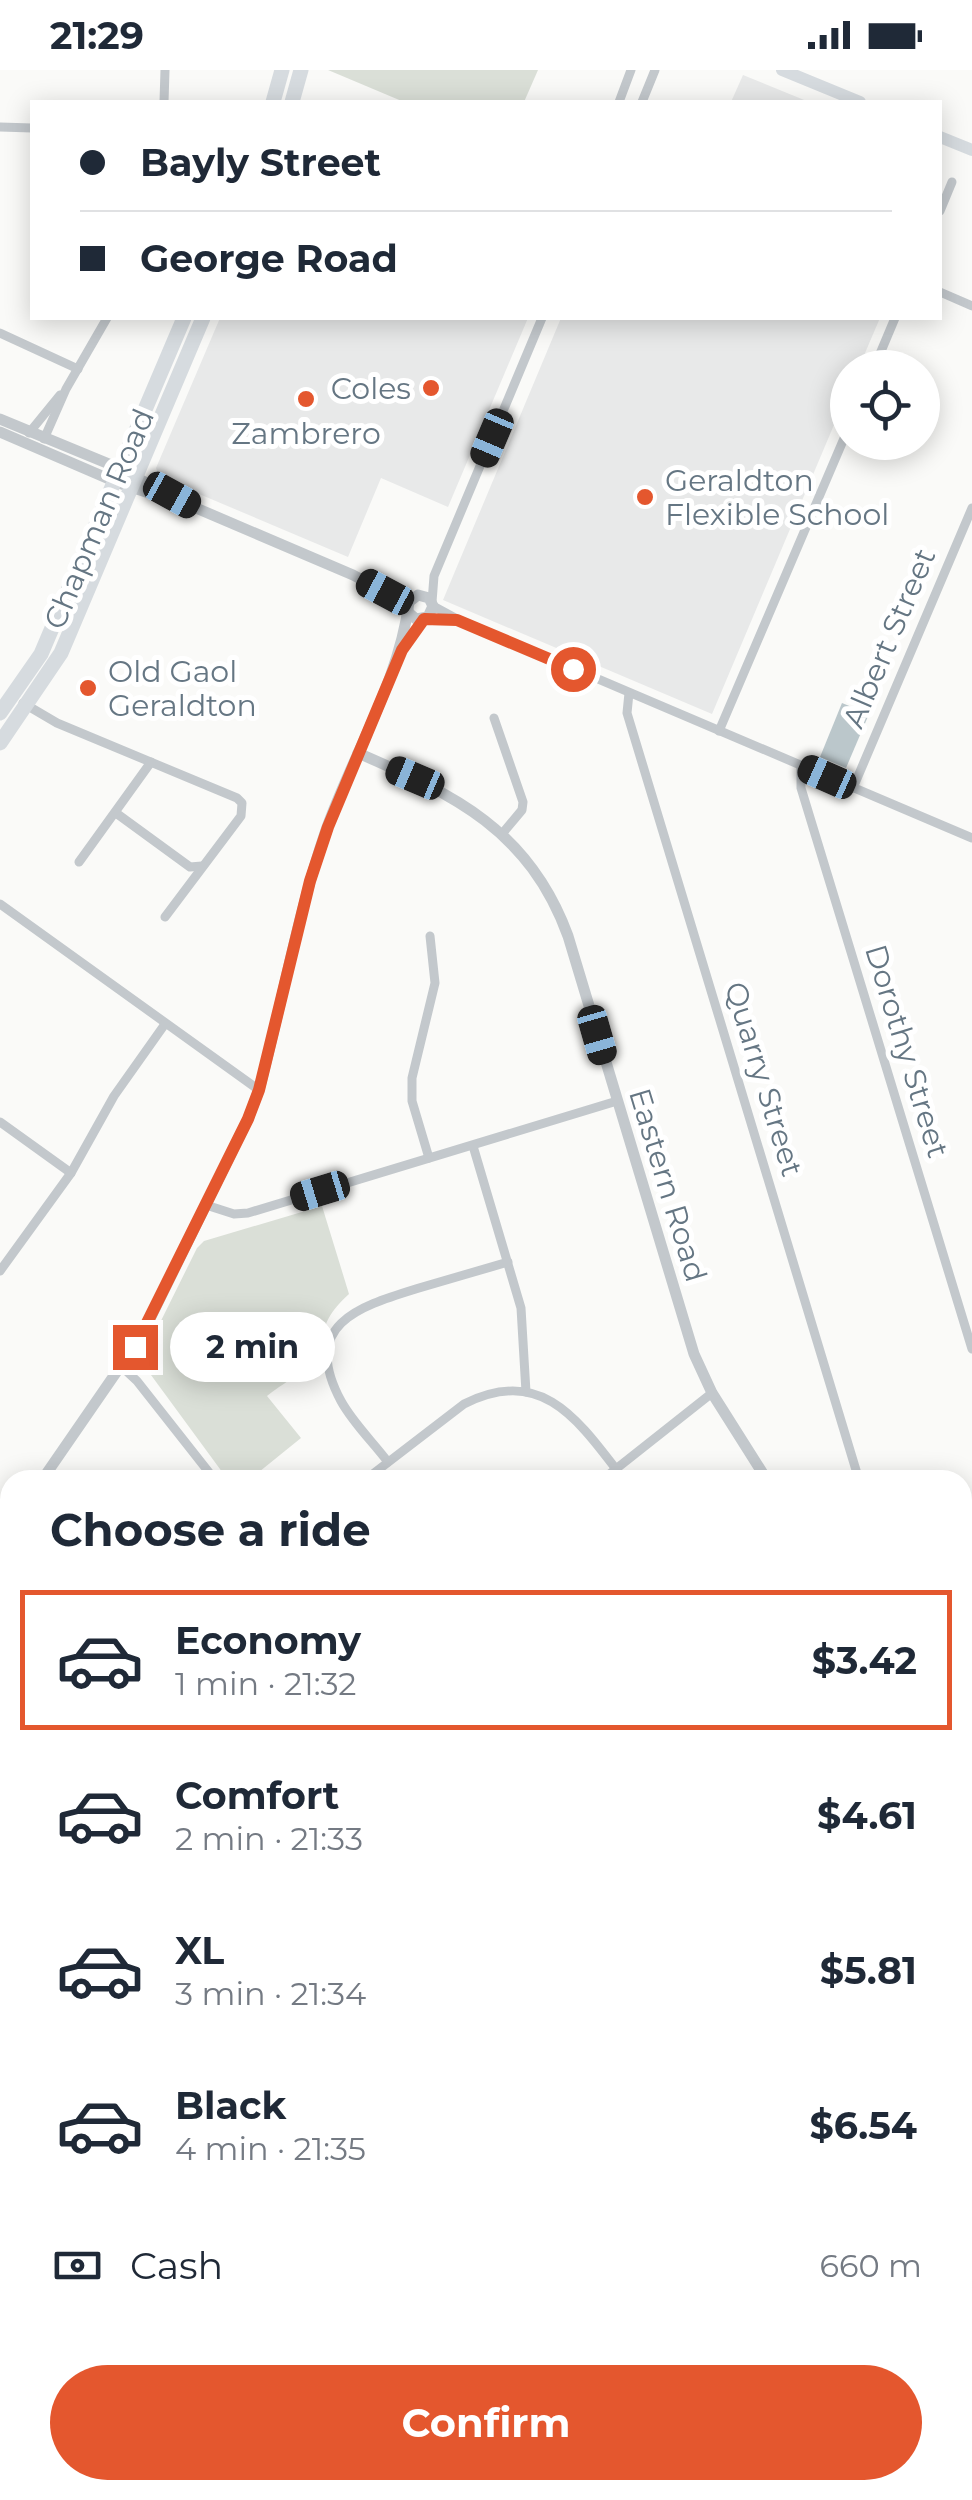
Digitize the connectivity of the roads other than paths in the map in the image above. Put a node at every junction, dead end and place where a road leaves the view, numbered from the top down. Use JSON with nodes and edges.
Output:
{"nodes":[{"id":1,"x":166,"y":70,"type":"edge"},
{"id":2,"x":282,"y":70,"type":"edge"},
{"id":3,"x":301,"y":70,"type":"edge"},
{"id":4,"x":632,"y":70,"type":"edge"},
{"id":5,"x":655,"y":70,"type":"edge"},
{"id":6,"x":782,"y":70,"type":"edge"},
{"id":7,"x":816,"y":76,"type":"edge"},
{"id":8,"x":164,"y":100,"type":"edge"},
{"id":9,"x":274,"y":100,"type":"edge"},
{"id":10,"x":293,"y":100,"type":"edge"},
{"id":11,"x":620,"y":100,"type":"edge"},
{"id":12,"x":643,"y":100,"type":"edge"},
{"id":13,"x":857,"y":100,"type":"edge"},
{"id":14,"x":0,"y":127,"type":"edge"},
{"id":15,"x":30,"y":128,"type":"edge"},
{"id":16,"x":942,"y":138,"type":"edge"},
{"id":17,"x":972,"y":150,"type":"edge"},
{"id":18,"x":952,"y":182,"type":"dead end"},
{"id":19,"x":942,"y":206,"type":"edge"},
{"id":20,"x":942,"y":293,"type":"edge"},
{"id":21,"x":972,"y":306,"type":"edge"},
{"id":22,"x":106,"y":320,"type":"edge"},
{"id":23,"x":183,"y":320,"type":"edge"},
{"id":24,"x":203,"y":320,"type":"edge"},
{"id":25,"x":541,"y":320,"type":"edge"},
{"id":26,"x":894,"y":320,"type":"edge"},
{"id":27,"x":0,"y":333,"type":"edge"},
{"id":28,"x":882,"y":350,"type":"edge"},
{"id":29,"x":78,"y":370,"type":"junction"},
{"id":30,"x":66,"y":389,"type":"junction"},
{"id":31,"x":0,"y":419,"type":"edge"},
{"id":32,"x":0,"y":432,"type":"edge"},
{"id":33,"x":26,"y":437,"type":"junction"},
{"id":34,"x":42,"y":443,"type":"junction"},
{"id":35,"x":835,"y":460,"type":"edge"},
{"id":36,"x":119,"y":476,"type":"junction"},
{"id":37,"x":135,"y":482,"type":"junction"},
{"id":38,"x":972,"y":508,"type":"edge"},
{"id":39,"x":434,"y":576,"type":"junction"},
{"id":40,"x":385,"y":592,"type":"junction"},
{"id":41,"x":416,"y":595,"type":"junction"},
{"id":42,"x":429,"y":611,"type":"junction"},
{"id":43,"x":409,"y":612,"type":"junction"},
{"id":44,"x":402,"y":650,"type":"junction"},
{"id":45,"x":629,"y":693,"type":"junction"},
{"id":46,"x":12,"y":696,"type":"junction"},
{"id":47,"x":27,"y":706,"type":"junction"},
{"id":48,"x":0,"y":713,"type":"edge"},
{"id":49,"x":494,"y":718,"type":"dead end"},
{"id":50,"x":719,"y":731,"type":"junction"},
{"id":51,"x":0,"y":742,"type":"edge"},
{"id":52,"x":358,"y":754,"type":"junction"},
{"id":53,"x":151,"y":762,"type":"junction"},
{"id":54,"x":801,"y":766,"type":"junction"},
{"id":55,"x":853,"y":788,"type":"junction"},
{"id":56,"x":116,"y":813,"type":"junction"},
{"id":57,"x":502,"y":834,"type":"junction"},
{"id":58,"x":972,"y":838,"type":"edge"},
{"id":59,"x":79,"y":862,"type":"dead end"},
{"id":60,"x":202,"y":866,"type":"junction"},
{"id":61,"x":0,"y":904,"type":"edge"},
{"id":62,"x":165,"y":918,"type":"dead end"},
{"id":63,"x":430,"y":936,"type":"dead end"},
{"id":64,"x":165,"y":1024,"type":"junction"},
{"id":65,"x":259,"y":1090,"type":"junction"},
{"id":66,"x":617,"y":1101,"type":"junction"},
{"id":67,"x":0,"y":1122,"type":"edge"},
{"id":68,"x":473,"y":1146,"type":"junction"},
{"id":69,"x":429,"y":1158,"type":"junction"},
{"id":70,"x":71,"y":1173,"type":"junction"},
{"id":71,"x":206,"y":1204,"type":"junction"},
{"id":72,"x":508,"y":1262,"type":"junction"},
{"id":73,"x":0,"y":1271,"type":"edge"},
{"id":74,"x":972,"y":1349,"type":"edge"},
{"id":75,"x":122,"y":1367,"type":"junction"},
{"id":76,"x":526,"y":1392,"type":"junction"},
{"id":77,"x":712,"y":1394,"type":"junction"},
{"id":78,"x":388,"y":1462,"type":"junction"},
{"id":79,"x":616,"y":1469,"type":"joint"},
{"id":80,"x":49,"y":1470,"type":"edge"},
{"id":81,"x":207,"y":1470,"type":"edge"},
{"id":82,"x":378,"y":1470,"type":"edge"},
{"id":83,"x":761,"y":1470,"type":"edge"},
{"id":84,"x":856,"y":1470,"type":"edge"}],
"edges":[{"from":1,"to":8,"type":"street"},
{"from":2,"to":9,"type":"main road"},
{"from":3,"to":10,"type":"main road"},
{"from":4,"to":11,"type":"street"},
{"from":5,"to":12,"type":"street"},
{"from":6,"to":7,"type":"main road"},
{"from":7,"to":13,"type":"main road"},
{"from":14,"to":15,"type":"street"},
{"from":16,"to":17,"type":"main road"},
{"from":18,"to":19,"type":"street"},
{"from":20,"to":21,"type":"street"},
{"from":22,"to":29,"type":"street"},
{"from":23,"to":36,"type":"main road","name":"Chapman Road"},
{"from":24,"to":37,"type":"main road","name":"Chapman Road"},
{"from":25,"to":39,"type":"street"},
{"from":26,"to":28,"type":"street"},
{"from":27,"to":29,"type":"street"},
{"from":29,"to":30,"type":"street"},
{"from":30,"to":33,"type":"street"},
{"from":30,"to":34,"type":"street"},
{"from":31,"to":33,"type":"street"},
{"from":32,"to":33,"type":"street"},
{"from":33,"to":34,"type":"street"},
{"from":34,"to":36,"type":"street"},
{"from":35,"to":50,"type":"street"},
{"from":36,"to":37,"type":"street"},
{"from":36,"to":46,"type":"main road","name":"Chapman Road"},
{"from":37,"to":40,"type":"street"},
{"from":37,"to":47,"type":"main road","name":"Chapman Road"},
{"from":38,"to":55,"type":"street","name":"Albert Street"},
{"from":39,"to":41,"type":"street"},
{"from":39,"to":42,"type":"street"},
{"from":40,"to":41,"type":"street"},
{"from":40,"to":43,"type":"street"},
{"from":41,"to":42,"type":"street"},
{"from":41,"to":43,"type":"street"},
{"from":42,"to":43,"type":"street"},
{"from":42,"to":44,"type":"street"},
{"from":42,"to":45,"type":"street"},
{"from":43,"to":44,"type":"street"},
{"from":44,"to":52,"type":"street"},
{"from":45,"to":50,"type":"street"},
{"from":45,"to":84,"type":"street","name":"Quarry Street"},
{"from":46,"to":47,"type":"street"},
{"from":46,"to":48,"type":"main road","name":"Chapman Road"},
{"from":47,"to":51,"type":"main road","name":"Chapman Road"},
{"from":47,"to":53,"type":"street"},
{"from":49,"to":57,"type":"street"},
{"from":50,"to":54,"type":"street"},
{"from":52,"to":57,"type":"street","name":"Eastern Road"},
{"from":52,"to":65,"type":"street"},
{"from":53,"to":56,"type":"street"},
{"from":53,"to":60,"type":"street"},
{"from":54,"to":55,"type":"street"},
{"from":54,"to":74,"type":"street","name":"Dorothy Street"},
{"from":55,"to":58,"type":"street"},
{"from":56,"to":59,"type":"street"},
{"from":56,"to":60,"type":"street"},
{"from":57,"to":66,"type":"street","name":"Eastern Road"},
{"from":60,"to":62,"type":"street"},
{"from":61,"to":64,"type":"street"},
{"from":63,"to":69,"type":"street"},
{"from":64,"to":65,"type":"street"},
{"from":64,"to":70,"type":"street"},
{"from":65,"to":71,"type":"street"},
{"from":66,"to":68,"type":"street"},
{"from":66,"to":77,"type":"street","name":"Eastern Road"},
{"from":67,"to":70,"type":"street"},
{"from":68,"to":69,"type":"street"},
{"from":68,"to":72,"type":"street"},
{"from":69,"to":71,"type":"street"},
{"from":70,"to":73,"type":"street"},
{"from":71,"to":75,"type":"street"},
{"from":72,"to":76,"type":"street"},
{"from":72,"to":78,"type":"street"},
{"from":75,"to":80,"type":"street"},
{"from":75,"to":81,"type":"street"},
{"from":76,"to":78,"type":"street"},
{"from":76,"to":79,"type":"street"},
{"from":77,"to":79,"type":"street"},
{"from":77,"to":83,"type":"street","name":"Eastern Road"},
{"from":78,"to":82,"type":"street"}]}
